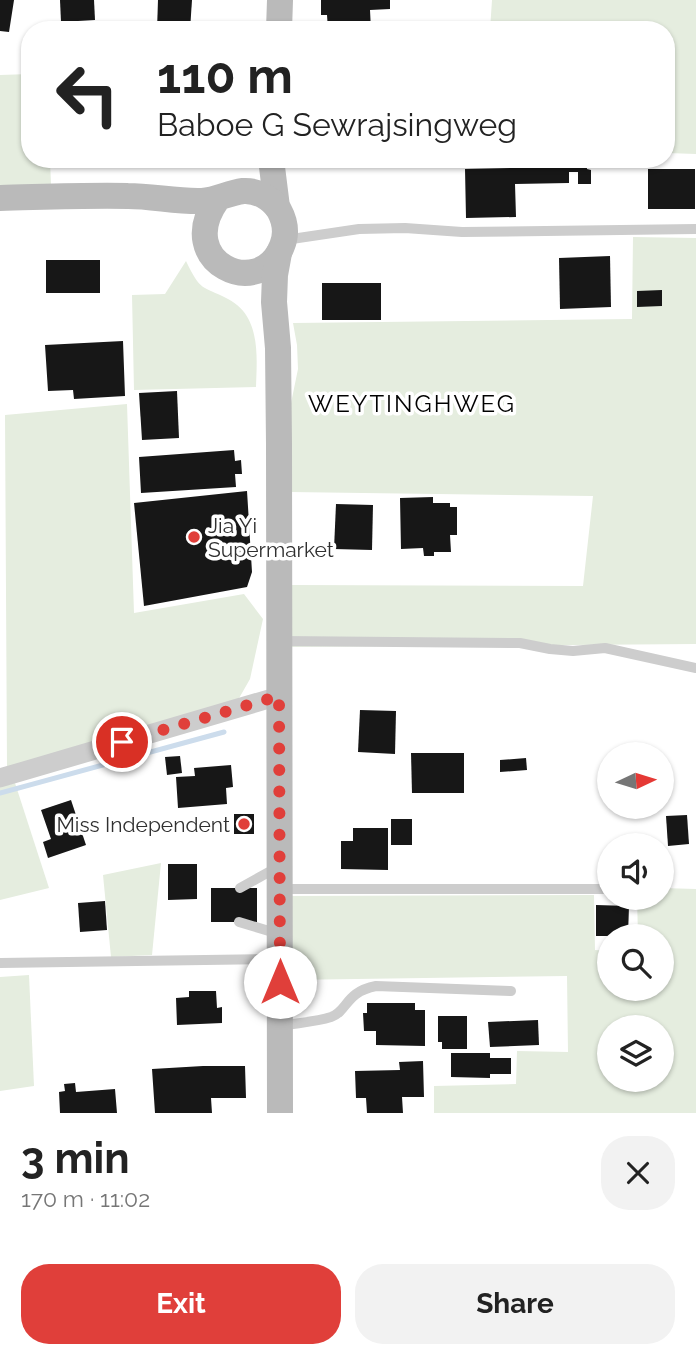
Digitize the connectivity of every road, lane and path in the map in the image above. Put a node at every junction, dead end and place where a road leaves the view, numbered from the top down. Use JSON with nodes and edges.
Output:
{"nodes":[{"id":1,"x":279,"y":0,"type":"edge"},
{"id":2,"x":279,"y":21,"type":"edge"},
{"id":3,"x":253,"y":168,"type":"edge"},
{"id":4,"x":272,"y":168,"type":"edge"},
{"id":5,"x":128,"y":196,"type":"junction"},
{"id":6,"x":225,"y":196,"type":"junction"},
{"id":7,"x":0,"y":198,"type":"edge"},
{"id":8,"x":277,"y":207,"type":"junction"},
{"id":9,"x":696,"y":229,"type":"edge"},
{"id":10,"x":206,"y":244,"type":"junction"},
{"id":11,"x":282,"y":247,"type":"junction"},
{"id":12,"x":235,"y":272,"type":"junction"},
{"id":13,"x":277,"y":329,"type":"junction"},
{"id":14,"x":279,"y":641,"type":"junction"},
{"id":15,"x":696,"y":668,"type":"edge"},
{"id":16,"x":279,"y":696,"type":"junction"},
{"id":17,"x":0,"y":778,"type":"edge"},
{"id":18,"x":280,"y":878,"type":"junction"},
{"id":19,"x":240,"y":888,"type":"dead end"},
{"id":20,"x":597,"y":890,"type":"edge"},
{"id":21,"x":239,"y":922,"type":"dead end"},
{"id":22,"x":280,"y":947,"type":"junction"},
{"id":23,"x":0,"y":963,"type":"edge"},
{"id":24,"x":511,"y":991,"type":"dead end"},
{"id":25,"x":280,"y":1027,"type":"junction"},
{"id":26,"x":280,"y":1113,"type":"edge"}],
"edges":[{"from":1,"to":2,"type":"main road"},
{"from":3,"to":6,"type":"main road"},
{"from":4,"to":8,"type":"main road"},
{"from":5,"to":6,"type":"main road"},
{"from":5,"to":7,"type":"main road"},
{"from":5,"to":10,"type":"main road"},
{"from":6,"to":8,"type":"main road"},
{"from":6,"to":10,"type":"main road"},
{"from":8,"to":11,"type":"main road"},
{"from":9,"to":11,"type":"lane"},
{"from":10,"to":12,"type":"main road"},
{"from":11,"to":12,"type":"main road"},
{"from":11,"to":13,"type":"main road"},
{"from":12,"to":13,"type":"main road"},
{"from":13,"to":14,"type":"main road"},
{"from":14,"to":15,"type":"lane"},
{"from":14,"to":16,"type":"main road"},
{"from":16,"to":17,"type":"street"},
{"from":16,"to":18,"type":"main road"},
{"from":18,"to":19,"type":"lane"},
{"from":18,"to":20,"type":"lane"},
{"from":18,"to":22,"type":"main road"},
{"from":21,"to":22,"type":"lane"},
{"from":22,"to":23,"type":"lane"},
{"from":22,"to":25,"type":"main road"},
{"from":24,"to":25,"type":"lane"},
{"from":25,"to":26,"type":"main road"}]}
